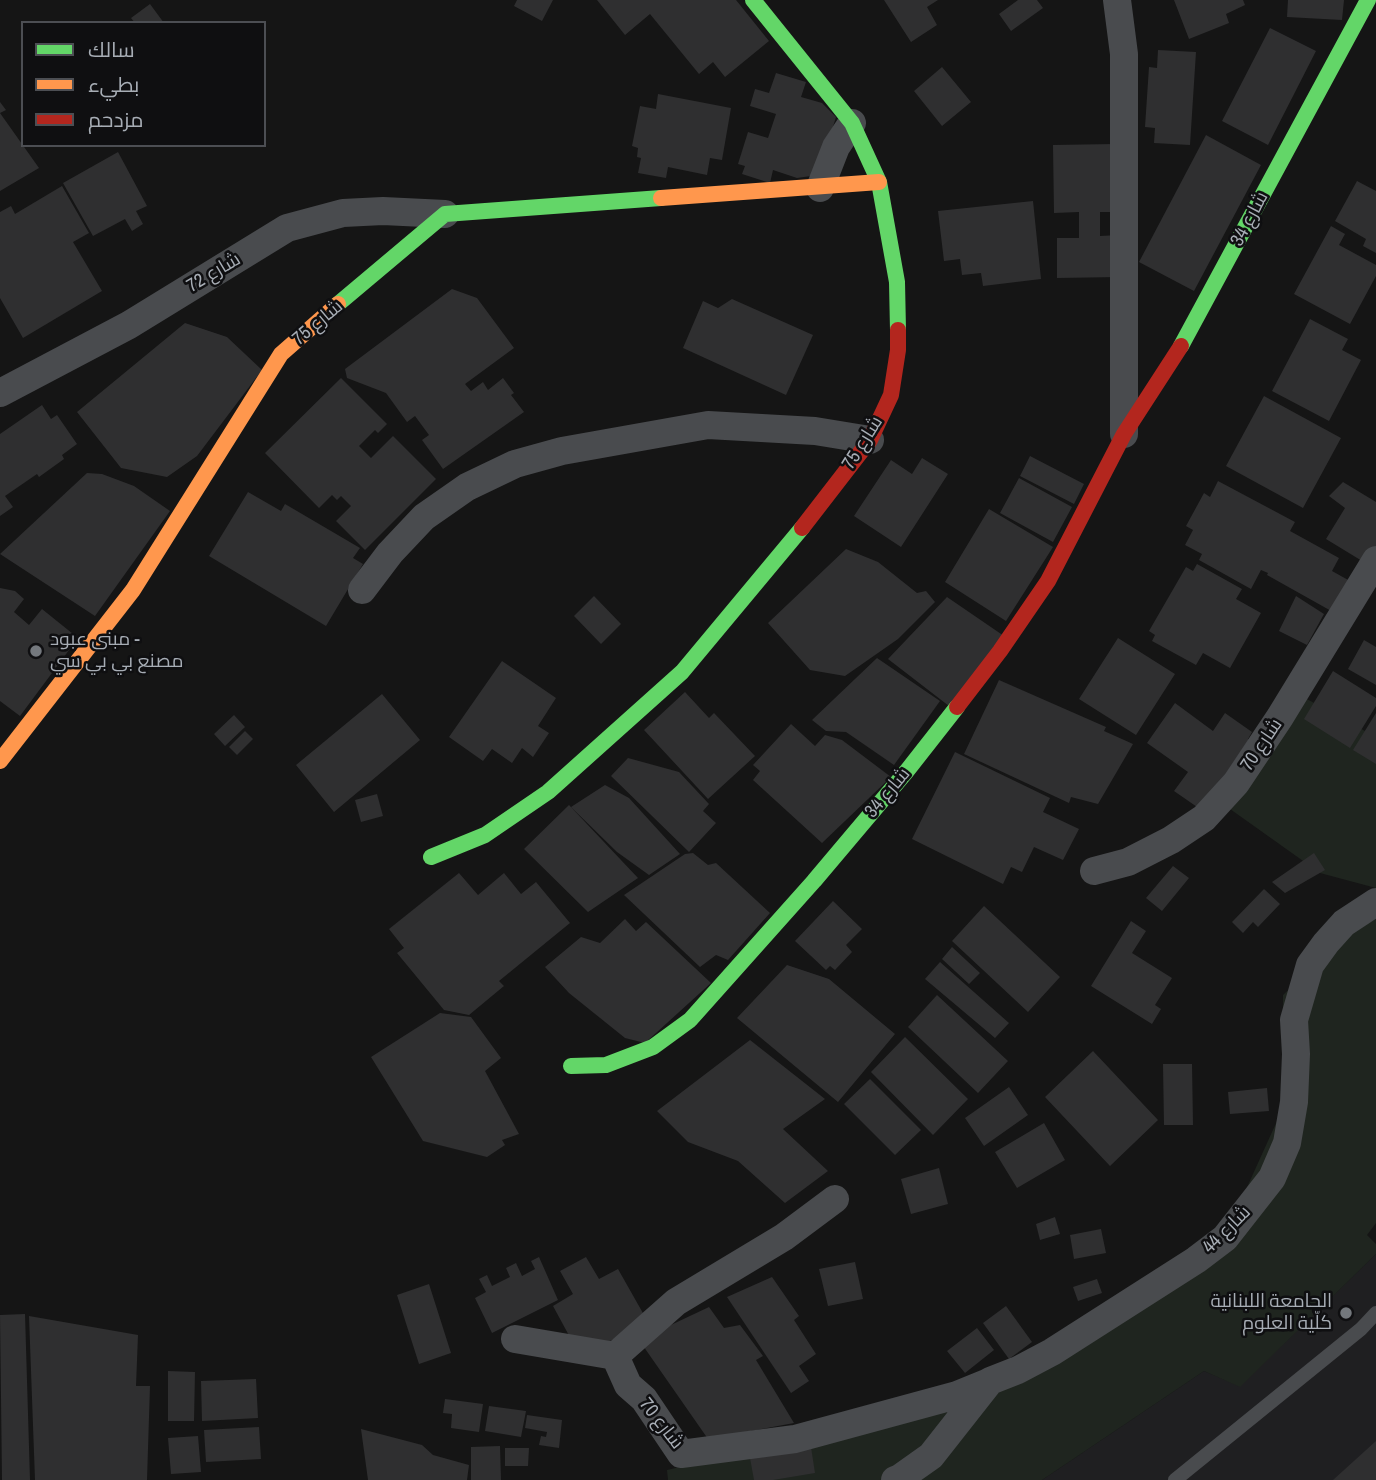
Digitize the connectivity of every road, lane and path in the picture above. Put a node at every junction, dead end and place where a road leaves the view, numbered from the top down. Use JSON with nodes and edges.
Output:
{"nodes":[{"id":1,"x":753,"y":0,"type":"edge"},
{"id":2,"x":1117,"y":0,"type":"edge"},
{"id":3,"x":1368,"y":0,"type":"edge"},
{"id":4,"x":852,"y":123,"type":"junction"},
{"id":5,"x":879,"y":182,"type":"junction"},
{"id":6,"x":820,"y":188,"type":"junction"},
{"id":7,"x":445,"y":214,"type":"junction"},
{"id":8,"x":0,"y":393,"type":"edge"},
{"id":9,"x":1124,"y":433,"type":"junction"},
{"id":10,"x":870,"y":440,"type":"junction"},
{"id":11,"x":1376,"y":560,"type":"edge"},
{"id":12,"x":362,"y":590,"type":"dead end"},
{"id":13,"x":0,"y":761,"type":"edge"},
{"id":14,"x":431,"y":857,"type":"dead end"},
{"id":15,"x":1094,"y":871,"type":"dead end"},
{"id":16,"x":1376,"y":902,"type":"edge"},
{"id":17,"x":571,"y":1066,"type":"dead end"},
{"id":18,"x":835,"y":1199,"type":"dead end"},
{"id":19,"x":1376,"y":1312,"type":"edge"},
{"id":20,"x":515,"y":1339,"type":"dead end"},
{"id":21,"x":615,"y":1356,"type":"junction"},
{"id":22,"x":990,"y":1381,"type":"junction"},
{"id":23,"x":895,"y":1480,"type":"edge"},
{"id":24,"x":1175,"y":1480,"type":"edge"}],
"edges":[{"from":1,"to":4,"type":"street","name":"شارع 75"},
{"from":2,"to":9,"type":"street","name":"شارع 34"},
{"from":3,"to":9,"type":"street","name":"شارع 34"},
{"from":4,"to":5,"type":"street","name":"شارع 75"},
{"from":4,"to":6,"type":"street"},
{"from":5,"to":6,"type":"street"},
{"from":5,"to":10,"type":"street","name":"شارع 75"},
{"from":6,"to":7,"type":"street"},
{"from":7,"to":8,"type":"street","name":"شارع 72"},
{"from":7,"to":13,"type":"street","name":"شارع 75"},
{"from":9,"to":17,"type":"street","name":"شارع 34"},
{"from":10,"to":12,"type":"street"},
{"from":10,"to":14,"type":"street","name":"شارع 75"},
{"from":11,"to":15,"type":"street","name":"شارع 70"},
{"from":16,"to":22,"type":"street","name":"شارع 44"},
{"from":18,"to":21,"type":"street"},
{"from":19,"to":24,"type":"lane"},
{"from":20,"to":21,"type":"street"},
{"from":21,"to":22,"type":"street","name":"شارع 70"},
{"from":22,"to":23,"type":"street","name":"شارع 44"}]}
